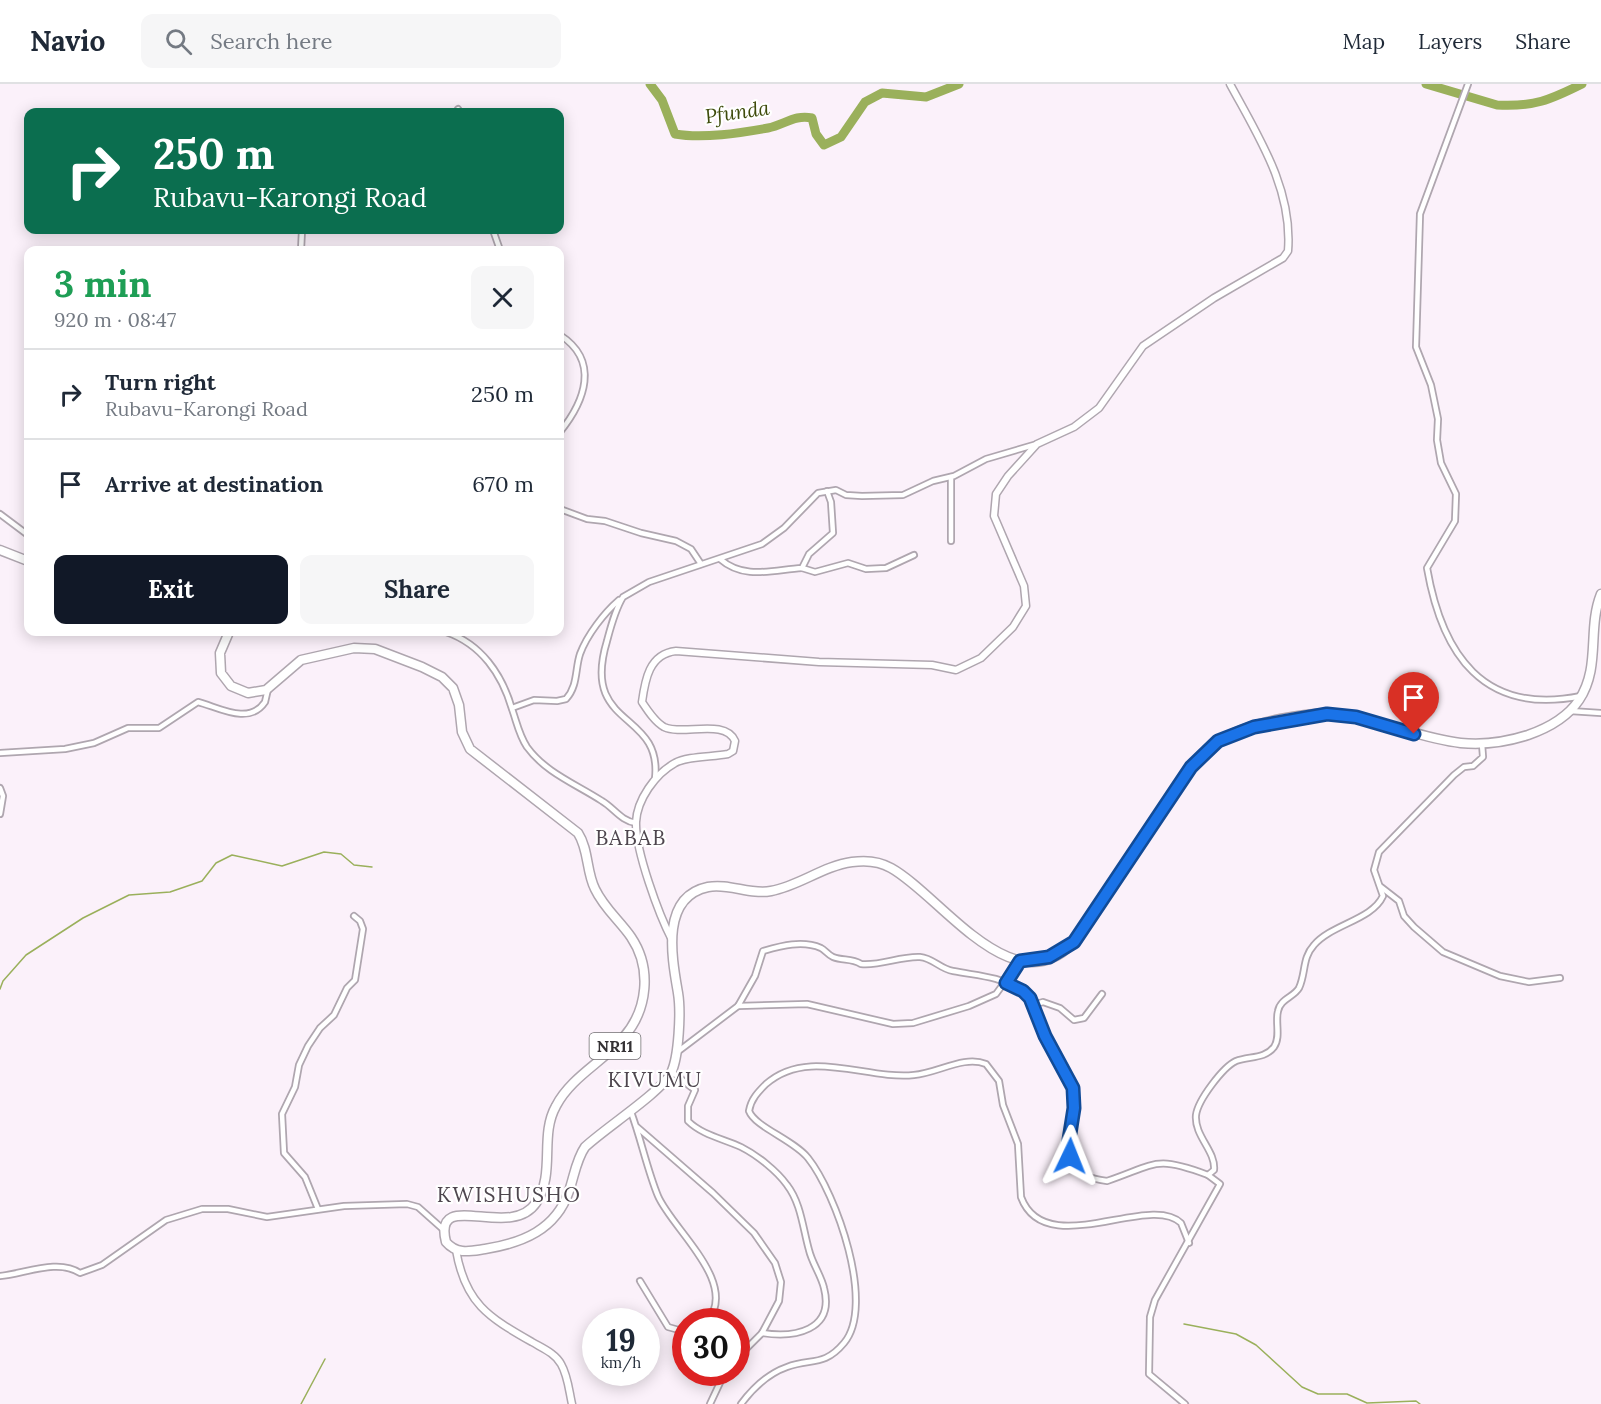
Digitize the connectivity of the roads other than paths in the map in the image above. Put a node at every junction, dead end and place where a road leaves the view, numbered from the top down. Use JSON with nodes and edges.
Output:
{"nodes":[{"id":1,"x":1230,"y":84,"type":"edge"},
{"id":2,"x":1468,"y":84,"type":"edge"},
{"id":3,"x":564,"y":339,"type":"edge"},
{"id":4,"x":564,"y":424,"type":"edge"},
{"id":5,"x":1037,"y":444,"type":"junction"},
{"id":6,"x":951,"y":477,"type":"junction"},
{"id":7,"x":827,"y":490,"type":"junction"},
{"id":8,"x":564,"y":510,"type":"edge"},
{"id":9,"x":0,"y":514,"type":"edge"},
{"id":10,"x":24,"y":532,"type":"edge"},
{"id":11,"x":951,"y":541,"type":"dead end"},
{"id":12,"x":0,"y":550,"type":"edge"},
{"id":13,"x":914,"y":555,"type":"dead end"},
{"id":14,"x":24,"y":559,"type":"edge"},
{"id":15,"x":720,"y":559,"type":"junction"},
{"id":16,"x":701,"y":564,"type":"junction"},
{"id":17,"x":802,"y":568,"type":"junction"},
{"id":18,"x":1601,"y":594,"type":"edge"},
{"id":19,"x":623,"y":597,"type":"junction"},
{"id":20,"x":227,"y":636,"type":"edge"},
{"id":21,"x":455,"y":636,"type":"edge"},
{"id":22,"x":268,"y":689,"type":"junction"},
{"id":23,"x":1581,"y":696,"type":"junction"},
{"id":24,"x":512,"y":708,"type":"junction"},
{"id":25,"x":1570,"y":711,"type":"junction"},
{"id":26,"x":1601,"y":713,"type":"edge"},
{"id":27,"x":1482,"y":744,"type":"junction"},
{"id":28,"x":0,"y":753,"type":"edge"},
{"id":29,"x":655,"y":782,"type":"junction"},
{"id":30,"x":0,"y":788,"type":"edge"},
{"id":31,"x":0,"y":814,"type":"edge"},
{"id":32,"x":636,"y":823,"type":"junction"},
{"id":33,"x":1382,"y":887,"type":"junction"},
{"id":34,"x":354,"y":916,"type":"dead end"},
{"id":35,"x":672,"y":940,"type":"junction"},
{"id":36,"x":1020,"y":961,"type":"junction"},
{"id":37,"x":1560,"y":978,"type":"dead end"},
{"id":38,"x":1006,"y":983,"type":"junction"},
{"id":39,"x":1102,"y":994,"type":"dead end"},
{"id":40,"x":1033,"y":1005,"type":"junction"},
{"id":41,"x":738,"y":1006,"type":"junction"},
{"id":42,"x":676,"y":1053,"type":"junction"},
{"id":43,"x":672,"y":1072,"type":"junction"},
{"id":44,"x":630,"y":1109,"type":"junction"},
{"id":45,"x":637,"y":1127,"type":"junction"},
{"id":46,"x":1208,"y":1175,"type":"junction"},
{"id":47,"x":318,"y":1209,"type":"junction"},
{"id":48,"x":445,"y":1231,"type":"junction"},
{"id":49,"x":1189,"y":1242,"type":"junction"},
{"id":50,"x":456,"y":1250,"type":"junction"},
{"id":51,"x":0,"y":1276,"type":"edge"},
{"id":52,"x":640,"y":1281,"type":"dead end"},
{"id":53,"x":714,"y":1308,"type":"edge"},
{"id":54,"x":672,"y":1329,"type":"edge"},
{"id":55,"x":762,"y":1333,"type":"junction"},
{"id":56,"x":750,"y":1345,"type":"edge"},
{"id":57,"x":716,"y":1386,"type":"edge"},
{"id":58,"x":572,"y":1404,"type":"edge"},
{"id":59,"x":710,"y":1404,"type":"edge"},
{"id":60,"x":741,"y":1404,"type":"edge"},
{"id":61,"x":1185,"y":1404,"type":"edge"}],
"edges":[{"from":1,"to":5,"type":"main road"},
{"from":2,"to":23,"type":"street"},
{"from":3,"to":4,"type":"street"},
{"from":5,"to":6,"type":"street"},
{"from":5,"to":29,"type":"main road"},
{"from":6,"to":7,"type":"street"},
{"from":6,"to":11,"type":"street"},
{"from":7,"to":15,"type":"street"},
{"from":7,"to":17,"type":"street"},
{"from":8,"to":16,"type":"street"},
{"from":9,"to":10,"type":"street"},
{"from":12,"to":14,"type":"highway"},
{"from":13,"to":17,"type":"street"},
{"from":15,"to":16,"type":"street"},
{"from":15,"to":17,"type":"street"},
{"from":16,"to":19,"type":"street"},
{"from":18,"to":23,"type":"highway"},
{"from":19,"to":24,"type":"street"},
{"from":19,"to":29,"type":"street"},
{"from":20,"to":22,"type":"highway"},
{"from":21,"to":24,"type":"street"},
{"from":22,"to":28,"type":"street"},
{"from":22,"to":48,"type":"highway","number":"NR11"},
{"from":23,"to":25,"type":"highway"},
{"from":24,"to":32,"type":"street"},
{"from":25,"to":26,"type":"street"},
{"from":25,"to":27,"type":"highway"},
{"from":27,"to":33,"type":"street"},
{"from":27,"to":36,"type":"highway"},
{"from":29,"to":32,"type":"main road"},
{"from":30,"to":31,"type":"street"},
{"from":32,"to":35,"type":"main road"},
{"from":33,"to":37,"type":"street"},
{"from":33,"to":46,"type":"street"},
{"from":34,"to":47,"type":"street"},
{"from":35,"to":36,"type":"highway"},
{"from":35,"to":42,"type":"highway"},
{"from":36,"to":38,"type":"street"},
{"from":38,"to":40,"type":"street"},
{"from":38,"to":41,"type":"street"},
{"from":38,"to":41,"type":"street"},
{"from":39,"to":40,"type":"street"},
{"from":40,"to":46,"type":"street"},
{"from":41,"to":42,"type":"street"},
{"from":42,"to":43,"type":"highway"},
{"from":43,"to":44,"type":"highway"},
{"from":43,"to":55,"type":"street"},
{"from":44,"to":45,"type":"street"},
{"from":44,"to":50,"type":"highway"},
{"from":45,"to":53,"type":"street"},
{"from":45,"to":55,"type":"street"},
{"from":46,"to":49,"type":"street"},
{"from":47,"to":48,"type":"street"},
{"from":47,"to":51,"type":"street"},
{"from":48,"to":50,"type":"highway"},
{"from":49,"to":60,"type":"street"},
{"from":49,"to":61,"type":"street"},
{"from":50,"to":58,"type":"main road"},
{"from":52,"to":54,"type":"street"},
{"from":55,"to":56,"type":"street"},
{"from":57,"to":59,"type":"street"}]}
